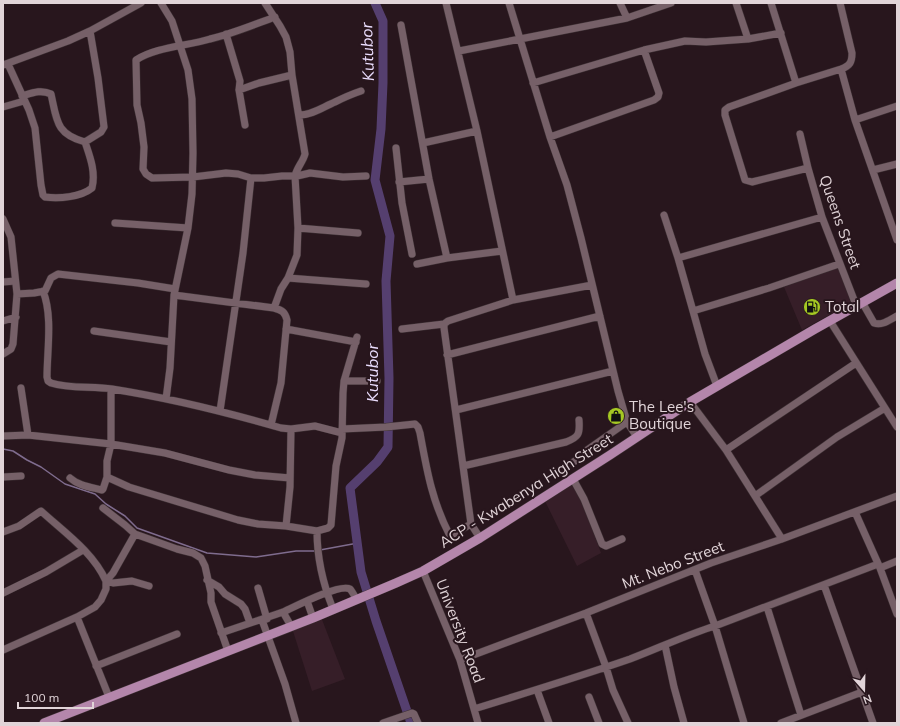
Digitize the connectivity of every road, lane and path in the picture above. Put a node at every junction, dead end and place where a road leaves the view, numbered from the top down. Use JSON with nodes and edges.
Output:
{"nodes":[{"id":1,"x":141,"y":3,"type":"edge"},
{"id":2,"x":162,"y":3,"type":"edge"},
{"id":3,"x":266,"y":3,"type":"edge"},
{"id":4,"x":446,"y":3,"type":"edge"},
{"id":5,"x":510,"y":3,"type":"edge"},
{"id":6,"x":620,"y":3,"type":"edge"},
{"id":7,"x":671,"y":3,"type":"edge"},
{"id":8,"x":736,"y":3,"type":"edge"},
{"id":9,"x":771,"y":3,"type":"edge"},
{"id":10,"x":840,"y":3,"type":"edge"},
{"id":11,"x":274,"y":17,"type":"junction"},
{"id":12,"x":627,"y":18,"type":"junction"},
{"id":13,"x":401,"y":26,"type":"dead end"},
{"id":14,"x":90,"y":31,"type":"junction"},
{"id":15,"x":780,"y":33,"type":"junction"},
{"id":16,"x":226,"y":34,"type":"junction"},
{"id":17,"x":520,"y":38,"type":"junction"},
{"id":18,"x":748,"y":39,"type":"junction"},
{"id":19,"x":180,"y":47,"type":"junction"},
{"id":20,"x":644,"y":50,"type":"junction"},
{"id":21,"x":459,"y":51,"type":"junction"},
{"id":22,"x":6,"y":65,"type":"edge"},
{"id":23,"x":841,"y":70,"type":"junction"},
{"id":24,"x":292,"y":75,"type":"junction"},
{"id":25,"x":533,"y":83,"type":"junction"},
{"id":26,"x":796,"y":83,"type":"junction"},
{"id":27,"x":239,"y":90,"type":"junction"},
{"id":28,"x":361,"y":91,"type":"dead end"},
{"id":29,"x":23,"y":98,"type":"junction"},
{"id":30,"x":897,"y":106,"type":"edge"},
{"id":31,"x":3,"y":107,"type":"edge"},
{"id":32,"x":300,"y":116,"type":"junction"},
{"id":33,"x":855,"y":120,"type":"junction"},
{"id":34,"x":245,"y":125,"type":"dead end"},
{"id":35,"x":477,"y":132,"type":"junction"},
{"id":36,"x":800,"y":134,"type":"dead end"},
{"id":37,"x":550,"y":137,"type":"junction"},
{"id":38,"x":85,"y":142,"type":"junction"},
{"id":39,"x":423,"y":143,"type":"junction"},
{"id":40,"x":396,"y":148,"type":"dead end"},
{"id":41,"x":897,"y":164,"type":"edge"},
{"id":42,"x":808,"y":168,"type":"junction"},
{"id":43,"x":873,"y":170,"type":"junction"},
{"id":44,"x":193,"y":176,"type":"junction"},
{"id":45,"x":295,"y":176,"type":"junction"},
{"id":46,"x":366,"y":176,"type":"dead end"},
{"id":47,"x":251,"y":178,"type":"junction"},
{"id":48,"x":429,"y":179,"type":"junction"},
{"id":49,"x":399,"y":182,"type":"junction"},
{"id":50,"x":664,"y":214,"type":"dead end"},
{"id":51,"x":822,"y":217,"type":"junction"},
{"id":52,"x":3,"y":219,"type":"edge"},
{"id":53,"x":115,"y":223,"type":"dead end"},
{"id":54,"x":188,"y":228,"type":"junction"},
{"id":55,"x":298,"y":228,"type":"junction"},
{"id":56,"x":358,"y":232,"type":"dead end"},
{"id":57,"x":897,"y":240,"type":"edge"},
{"id":58,"x":502,"y":251,"type":"junction"},
{"id":59,"x":412,"y":254,"type":"dead end"},
{"id":60,"x":447,"y":258,"type":"junction"},
{"id":61,"x":678,"y":258,"type":"junction"},
{"id":62,"x":417,"y":264,"type":"dead end"},
{"id":63,"x":839,"y":264,"type":"junction"},
{"id":64,"x":288,"y":278,"type":"junction"},
{"id":65,"x":15,"y":281,"type":"junction"},
{"id":66,"x":3,"y":282,"type":"edge"},
{"id":67,"x":897,"y":283,"type":"edge"},
{"id":68,"x":366,"y":284,"type":"dead end"},
{"id":69,"x":592,"y":286,"type":"junction"},
{"id":70,"x":43,"y":291,"type":"junction"},
{"id":71,"x":175,"y":292,"type":"junction"},
{"id":72,"x":17,"y":294,"type":"junction"},
{"id":73,"x":513,"y":300,"type":"junction"},
{"id":74,"x":235,"y":303,"type":"junction"},
{"id":75,"x":859,"y":304,"type":"junction"},
{"id":76,"x":274,"y":308,"type":"junction"},
{"id":77,"x":693,"y":311,"type":"junction"},
{"id":78,"x":600,"y":316,"type":"junction"},
{"id":79,"x":897,"y":316,"type":"edge"},
{"id":80,"x":16,"y":317,"type":"junction"},
{"id":81,"x":830,"y":320,"type":"junction"},
{"id":82,"x":3,"y":321,"type":"edge"},
{"id":83,"x":444,"y":324,"type":"junction"},
{"id":84,"x":286,"y":329,"type":"junction"},
{"id":85,"x":402,"y":329,"type":"dead end"},
{"id":86,"x":94,"y":331,"type":"dead end"},
{"id":87,"x":171,"y":342,"type":"junction"},
{"id":88,"x":3,"y":354,"type":"edge"},
{"id":89,"x":447,"y":355,"type":"junction"},
{"id":90,"x":856,"y":363,"type":"junction"},
{"id":91,"x":613,"y":371,"type":"junction"},
{"id":92,"x":344,"y":381,"type":"junction"},
{"id":93,"x":377,"y":381,"type":"dead end"},
{"id":94,"x":717,"y":386,"type":"junction"},
{"id":95,"x":21,"y":388,"type":"dead end"},
{"id":96,"x":111,"y":389,"type":"junction"},
{"id":97,"x":166,"y":399,"type":"junction"},
{"id":98,"x":690,"y":402,"type":"junction"},
{"id":99,"x":885,"y":408,"type":"junction"},
{"id":100,"x":456,"y":410,"type":"junction"},
{"id":101,"x":220,"y":411,"type":"junction"},
{"id":102,"x":579,"y":420,"type":"dead end"},
{"id":103,"x":627,"y":422,"type":"junction"},
{"id":104,"x":271,"y":425,"type":"junction"},
{"id":105,"x":897,"y":427,"type":"edge"},
{"id":106,"x":291,"y":429,"type":"junction"},
{"id":107,"x":342,"y":431,"type":"junction"},
{"id":108,"x":28,"y":435,"type":"junction"},
{"id":109,"x":3,"y":436,"type":"edge"},
{"id":110,"x":636,"y":437,"type":"junction"},
{"id":111,"x":111,"y":444,"type":"junction"},
{"id":112,"x":726,"y":450,"type":"junction"},
{"id":113,"x":463,"y":466,"type":"junction"},
{"id":114,"x":567,"y":466,"type":"dead end"},
{"id":115,"x":22,"y":476,"type":"dead end"},
{"id":116,"x":3,"y":477,"type":"edge"},
{"id":117,"x":107,"y":477,"type":"junction"},
{"id":118,"x":70,"y":478,"type":"dead end"},
{"id":119,"x":290,"y":478,"type":"junction"},
{"id":120,"x":573,"y":479,"type":"junction"},
{"id":121,"x":755,"y":496,"type":"junction"},
{"id":122,"x":897,"y":496,"type":"edge"},
{"id":123,"x":103,"y":508,"type":"dead end"},
{"id":124,"x":855,"y":512,"type":"junction"},
{"id":125,"x":471,"y":524,"type":"junction"},
{"id":126,"x":286,"y":526,"type":"junction"},
{"id":127,"x":318,"y":531,"type":"junction"},
{"id":128,"x":3,"y":532,"type":"edge"},
{"id":129,"x":135,"y":534,"type":"junction"},
{"id":130,"x":480,"y":538,"type":"junction"},
{"id":131,"x":622,"y":539,"type":"dead end"},
{"id":132,"x":782,"y":539,"type":"junction"},
{"id":133,"x":83,"y":550,"type":"junction"},
{"id":134,"x":897,"y":561,"type":"edge"},
{"id":135,"x":879,"y":566,"type":"junction"},
{"id":136,"x":695,"y":570,"type":"junction"},
{"id":137,"x":423,"y":571,"type":"junction"},
{"id":138,"x":207,"y":580,"type":"junction"},
{"id":139,"x":106,"y":582,"type":"junction"},
{"id":140,"x":824,"y":585,"type":"junction"},
{"id":141,"x":149,"y":586,"type":"dead end"},
{"id":142,"x":258,"y":588,"type":"dead end"},
{"id":143,"x":326,"y":592,"type":"junction"},
{"id":144,"x":3,"y":593,"type":"edge"},
{"id":145,"x":360,"y":598,"type":"junction"},
{"id":146,"x":894,"y":599,"type":"edge"},
{"id":147,"x":307,"y":601,"type":"junction"},
{"id":148,"x":767,"y":606,"type":"junction"},
{"id":149,"x":333,"y":609,"type":"junction"},
{"id":150,"x":283,"y":612,"type":"junction"},
{"id":151,"x":586,"y":613,"type":"junction"},
{"id":152,"x":897,"y":614,"type":"edge"},
{"id":153,"x":77,"y":617,"type":"junction"},
{"id":154,"x":313,"y":618,"type":"junction"},
{"id":155,"x":264,"y":620,"type":"junction"},
{"id":156,"x":250,"y":623,"type":"junction"},
{"id":157,"x":291,"y":626,"type":"junction"},
{"id":158,"x":715,"y":626,"type":"junction"},
{"id":159,"x":221,"y":633,"type":"junction"},
{"id":160,"x":177,"y":634,"type":"dead end"},
{"id":161,"x":268,"y":635,"type":"junction"},
{"id":162,"x":665,"y":645,"type":"junction"},
{"id":163,"x":3,"y":650,"type":"edge"},
{"id":164,"x":228,"y":652,"type":"junction"},
{"id":165,"x":460,"y":660,"type":"junction"},
{"id":166,"x":96,"y":666,"type":"junction"},
{"id":167,"x":606,"y":667,"type":"junction"},
{"id":168,"x":536,"y":690,"type":"junction"},
{"id":169,"x":862,"y":692,"type":"junction"},
{"id":170,"x":109,"y":697,"type":"junction"},
{"id":171,"x":589,"y":697,"type":"dead end"},
{"id":172,"x":474,"y":709,"type":"junction"},
{"id":173,"x":802,"y":715,"type":"junction"},
{"id":174,"x":44,"y":723,"type":"edge"},
{"id":175,"x":296,"y":723,"type":"edge"},
{"id":176,"x":383,"y":723,"type":"edge"},
{"id":177,"x":418,"y":723,"type":"edge"},
{"id":178,"x":478,"y":723,"type":"edge"},
{"id":179,"x":550,"y":723,"type":"edge"},
{"id":180,"x":599,"y":723,"type":"edge"},
{"id":181,"x":628,"y":723,"type":"edge"},
{"id":182,"x":684,"y":723,"type":"edge"},
{"id":183,"x":744,"y":723,"type":"edge"},
{"id":184,"x":781,"y":723,"type":"edge"},
{"id":185,"x":873,"y":723,"type":"edge"}],
"edges":[{"from":1,"to":14,"type":"street"},
{"from":2,"to":19,"type":"street"},
{"from":3,"to":11,"type":"street"},
{"from":4,"to":21,"type":"street"},
{"from":5,"to":17,"type":"street"},
{"from":6,"to":12,"type":"street"},
{"from":7,"to":12,"type":"street"},
{"from":8,"to":18,"type":"street"},
{"from":9,"to":15,"type":"street"},
{"from":10,"to":23,"type":"street"},
{"from":11,"to":16,"type":"street"},
{"from":11,"to":24,"type":"street"},
{"from":12,"to":17,"type":"street"},
{"from":13,"to":39,"type":"street"},
{"from":14,"to":22,"type":"street"},
{"from":14,"to":38,"type":"street"},
{"from":15,"to":18,"type":"street"},
{"from":15,"to":26,"type":"street"},
{"from":16,"to":19,"type":"street"},
{"from":16,"to":27,"type":"street"},
{"from":17,"to":21,"type":"street"},
{"from":17,"to":25,"type":"street"},
{"from":18,"to":20,"type":"street"},
{"from":19,"to":44,"type":"street"},
{"from":19,"to":44,"type":"street"},
{"from":20,"to":25,"type":"street"},
{"from":20,"to":37,"type":"street"},
{"from":21,"to":35,"type":"street"},
{"from":22,"to":29,"type":"street"},
{"from":23,"to":26,"type":"street","name":"Queens Street"},
{"from":23,"to":33,"type":"street"},
{"from":24,"to":27,"type":"street"},
{"from":24,"to":32,"type":"street"},
{"from":25,"to":37,"type":"street"},
{"from":26,"to":42,"type":"street","name":"Queens Street"},
{"from":27,"to":34,"type":"street"},
{"from":28,"to":32,"type":"street"},
{"from":29,"to":31,"type":"street"},
{"from":29,"to":38,"type":"street"},
{"from":29,"to":38,"type":"street"},
{"from":30,"to":33,"type":"street"},
{"from":32,"to":45,"type":"street"},
{"from":33,"to":43,"type":"street"},
{"from":35,"to":39,"type":"street"},
{"from":35,"to":58,"type":"street"},
{"from":36,"to":42,"type":"street"},
{"from":37,"to":69,"type":"street"},
{"from":39,"to":48,"type":"street"},
{"from":40,"to":49,"type":"street"},
{"from":41,"to":43,"type":"street"},
{"from":42,"to":51,"type":"street","name":"Queens Street"},
{"from":43,"to":57,"type":"street"},
{"from":44,"to":47,"type":"street"},
{"from":44,"to":54,"type":"street"},
{"from":45,"to":46,"type":"street"},
{"from":45,"to":47,"type":"street"},
{"from":45,"to":55,"type":"street"},
{"from":47,"to":74,"type":"street"},
{"from":48,"to":49,"type":"street"},
{"from":48,"to":60,"type":"street"},
{"from":49,"to":59,"type":"street"},
{"from":50,"to":61,"type":"street"},
{"from":51,"to":61,"type":"street"},
{"from":51,"to":63,"type":"street","name":"Queens Street"},
{"from":52,"to":65,"type":"street"},
{"from":53,"to":54,"type":"street"},
{"from":54,"to":71,"type":"street"},
{"from":55,"to":56,"type":"street"},
{"from":55,"to":64,"type":"street"},
{"from":58,"to":60,"type":"street"},
{"from":58,"to":73,"type":"street"},
{"from":60,"to":62,"type":"street"},
{"from":61,"to":77,"type":"street"},
{"from":63,"to":75,"type":"street","name":"Queens Street"},
{"from":63,"to":77,"type":"street"},
{"from":64,"to":68,"type":"street"},
{"from":64,"to":76,"type":"street"},
{"from":65,"to":66,"type":"street"},
{"from":65,"to":72,"type":"street"},
{"from":67,"to":75,"type":"main road","name":"ACP - Kwabenya High Street"},
{"from":69,"to":73,"type":"street"},
{"from":69,"to":78,"type":"street"},
{"from":70,"to":71,"type":"street"},
{"from":70,"to":72,"type":"street"},
{"from":70,"to":96,"type":"street"},
{"from":71,"to":74,"type":"street"},
{"from":71,"to":87,"type":"street"},
{"from":72,"to":80,"type":"street"},
{"from":73,"to":83,"type":"street"},
{"from":74,"to":76,"type":"street"},
{"from":74,"to":101,"type":"street"},
{"from":75,"to":79,"type":"street","name":"Queens Street"},
{"from":75,"to":81,"type":"main road","name":"ACP - Kwabenya High Street"},
{"from":76,"to":84,"type":"street"},
{"from":77,"to":94,"type":"street"},
{"from":78,"to":89,"type":"street"},
{"from":78,"to":91,"type":"street"},
{"from":80,"to":82,"type":"street"},
{"from":80,"to":88,"type":"street"},
{"from":81,"to":90,"type":"street"},
{"from":81,"to":94,"type":"main road","name":"ACP - Kwabenya High Street"},
{"from":83,"to":85,"type":"street"},
{"from":83,"to":89,"type":"street"},
{"from":84,"to":92,"type":"street"},
{"from":84,"to":104,"type":"street"},
{"from":86,"to":87,"type":"street"},
{"from":87,"to":97,"type":"street"},
{"from":89,"to":100,"type":"street"},
{"from":90,"to":99,"type":"street"},
{"from":90,"to":112,"type":"street"},
{"from":91,"to":100,"type":"street"},
{"from":91,"to":103,"type":"street"},
{"from":92,"to":93,"type":"street"},
{"from":92,"to":107,"type":"street"},
{"from":94,"to":98,"type":"main road","name":"ACP - Kwabenya High Street"},
{"from":95,"to":108,"type":"street"},
{"from":96,"to":97,"type":"street"},
{"from":96,"to":111,"type":"street"},
{"from":97,"to":101,"type":"street"},
{"from":98,"to":110,"type":"main road","name":"ACP - Kwabenya High Street"},
{"from":98,"to":112,"type":"street"},
{"from":99,"to":105,"type":"street"},
{"from":99,"to":121,"type":"street"},
{"from":100,"to":113,"type":"street"},
{"from":101,"to":104,"type":"street"},
{"from":102,"to":113,"type":"street"},
{"from":103,"to":110,"type":"street"},
{"from":103,"to":114,"type":"street"},
{"from":104,"to":106,"type":"street"},
{"from":106,"to":107,"type":"street"},
{"from":106,"to":119,"type":"street"},
{"from":107,"to":125,"type":"street"},
{"from":107,"to":127,"type":"street"},
{"from":108,"to":109,"type":"street"},
{"from":108,"to":111,"type":"street"},
{"from":110,"to":120,"type":"main road","name":"ACP - Kwabenya High Street"},
{"from":111,"to":117,"type":"street"},
{"from":111,"to":119,"type":"street"},
{"from":112,"to":121,"type":"street"},
{"from":113,"to":125,"type":"street"},
{"from":115,"to":116,"type":"street"},
{"from":117,"to":118,"type":"street"},
{"from":117,"to":126,"type":"street"},
{"from":119,"to":126,"type":"street"},
{"from":120,"to":130,"type":"main road","name":"ACP - Kwabenya High Street"},
{"from":120,"to":131,"type":"street"},
{"from":121,"to":132,"type":"street"},
{"from":122,"to":124,"type":"street","name":"Mt. Nebo Street"},
{"from":123,"to":129,"type":"street"},
{"from":124,"to":132,"type":"street","name":"Mt. Nebo Street"},
{"from":124,"to":135,"type":"street"},
{"from":125,"to":130,"type":"street"},
{"from":126,"to":127,"type":"street"},
{"from":127,"to":143,"type":"street"},
{"from":128,"to":133,"type":"street"},
{"from":129,"to":138,"type":"street"},
{"from":129,"to":139,"type":"street"},
{"from":130,"to":137,"type":"main road","name":"ACP - Kwabenya High Street"},
{"from":132,"to":136,"type":"street","name":"Mt. Nebo Street"},
{"from":133,"to":139,"type":"street"},
{"from":133,"to":144,"type":"street"},
{"from":134,"to":135,"type":"street"},
{"from":135,"to":140,"type":"street"},
{"from":135,"to":146,"type":"street"},
{"from":136,"to":151,"type":"street","name":"Mt. Nebo Street"},
{"from":136,"to":158,"type":"street"},
{"from":137,"to":145,"type":"main road","name":"ACP - Kwabenya High Street"},
{"from":137,"to":165,"type":"street","name":"University Road"},
{"from":138,"to":156,"type":"street"},
{"from":138,"to":159,"type":"street"},
{"from":139,"to":141,"type":"street"},
{"from":139,"to":153,"type":"street"},
{"from":140,"to":148,"type":"street"},
{"from":140,"to":169,"type":"street"},
{"from":142,"to":155,"type":"street"},
{"from":143,"to":145,"type":"street"},
{"from":143,"to":147,"type":"street"},
{"from":143,"to":149,"type":"street"},
{"from":145,"to":149,"type":"main road","name":"ACP - Kwabenya High Street"},
{"from":146,"to":152,"type":"street"},
{"from":147,"to":150,"type":"street"},
{"from":147,"to":154,"type":"street"},
{"from":148,"to":158,"type":"street"},
{"from":148,"to":173,"type":"street"},
{"from":149,"to":154,"type":"main road","name":"ACP - Kwabenya High Street"},
{"from":150,"to":155,"type":"street"},
{"from":150,"to":157,"type":"street"},
{"from":151,"to":165,"type":"street","name":"Mt. Nebo Street"},
{"from":151,"to":167,"type":"street"},
{"from":153,"to":163,"type":"street"},
{"from":153,"to":166,"type":"street"},
{"from":154,"to":157,"type":"main road","name":"ACP - Kwabenya High Street"},
{"from":155,"to":156,"type":"street"},
{"from":155,"to":161,"type":"street"},
{"from":156,"to":159,"type":"street"},
{"from":157,"to":161,"type":"main road","name":"ACP - Kwabenya High Street"},
{"from":158,"to":162,"type":"street"},
{"from":158,"to":183,"type":"street"},
{"from":159,"to":164,"type":"street"},
{"from":160,"to":166,"type":"street"},
{"from":161,"to":164,"type":"main road","name":"ACP - Kwabenya High Street"},
{"from":161,"to":175,"type":"street"},
{"from":162,"to":167,"type":"street"},
{"from":162,"to":182,"type":"street"},
{"from":164,"to":170,"type":"main road","name":"ACP - Kwabenya High Street"},
{"from":165,"to":172,"type":"street","name":"University Road"},
{"from":166,"to":170,"type":"street"},
{"from":167,"to":168,"type":"street"},
{"from":167,"to":181,"type":"street"},
{"from":168,"to":172,"type":"street"},
{"from":168,"to":179,"type":"street"},
{"from":169,"to":173,"type":"street"},
{"from":169,"to":185,"type":"street"},
{"from":170,"to":174,"type":"main road","name":"ACP - Kwabenya High Street"},
{"from":171,"to":180,"type":"street"},
{"from":172,"to":178,"type":"street","name":"University Road"},
{"from":173,"to":184,"type":"street"},
{"from":176,"to":177,"type":"street"}]}
